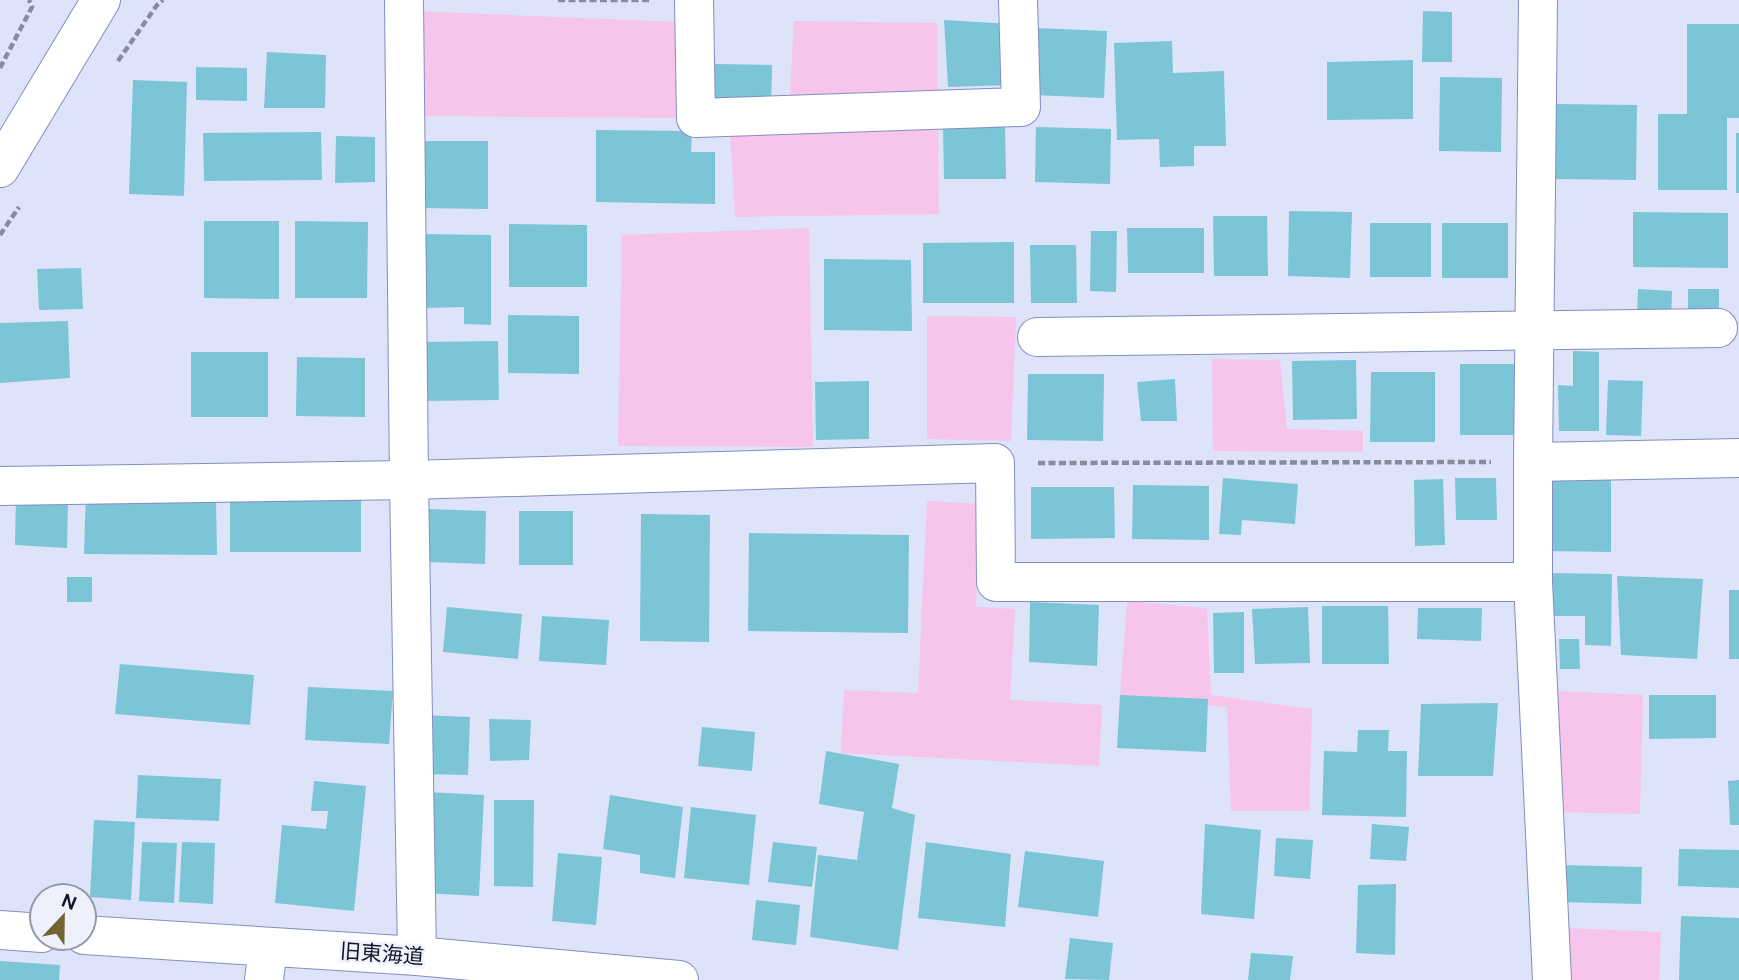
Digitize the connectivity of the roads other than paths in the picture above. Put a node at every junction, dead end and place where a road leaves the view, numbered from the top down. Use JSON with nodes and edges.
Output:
{"nodes":[{"id":1,"x":101,"y":0,"type":"edge"},
{"id":2,"x":404,"y":0,"type":"edge"},
{"id":3,"x":694,"y":0,"type":"edge"},
{"id":4,"x":1018,"y":0,"type":"edge"},
{"id":5,"x":1538,"y":0,"type":"edge"},
{"id":6,"x":0,"y":168,"type":"edge"},
{"id":7,"x":1718,"y":328,"type":"dead end"},
{"id":8,"x":1534,"y":331,"type":"junction"},
{"id":9,"x":1037,"y":337,"type":"dead end"},
{"id":10,"x":1739,"y":458,"type":"edge"},
{"id":11,"x":1532,"y":462,"type":"junction"},
{"id":12,"x":409,"y":480,"type":"junction"},
{"id":13,"x":0,"y":486,"type":"edge"},
{"id":14,"x":1533,"y":582,"type":"junction"},
{"id":15,"x":0,"y":930,"type":"edge"},
{"id":16,"x":28,"y":932,"type":"edge"},
{"id":17,"x":98,"y":937,"type":"edge"},
{"id":18,"x":417,"y":956,"type":"junction"},
{"id":19,"x":266,"y":964,"type":"edge"},
{"id":20,"x":679,"y":980,"type":"edge"},
{"id":21,"x":1552,"y":980,"type":"edge"}],
"edges":[{"from":1,"to":6,"type":"street"},
{"from":2,"to":12,"type":"street"},
{"from":3,"to":4,"type":"street"},
{"from":5,"to":8,"type":"street"},
{"from":7,"to":8,"type":"street"},
{"from":8,"to":9,"type":"street"},
{"from":8,"to":11,"type":"street"},
{"from":10,"to":11,"type":"street"},
{"from":11,"to":14,"type":"street"},
{"from":12,"to":13,"type":"street"},
{"from":12,"to":14,"type":"street"},
{"from":12,"to":18,"type":"street"},
{"from":14,"to":21,"type":"street"},
{"from":15,"to":16,"type":"street"},
{"from":17,"to":19,"type":"street","name":"旧東海道"},
{"from":18,"to":19,"type":"street","name":"旧東海道"},
{"from":18,"to":20,"type":"street","name":"旧東海道"}]}
